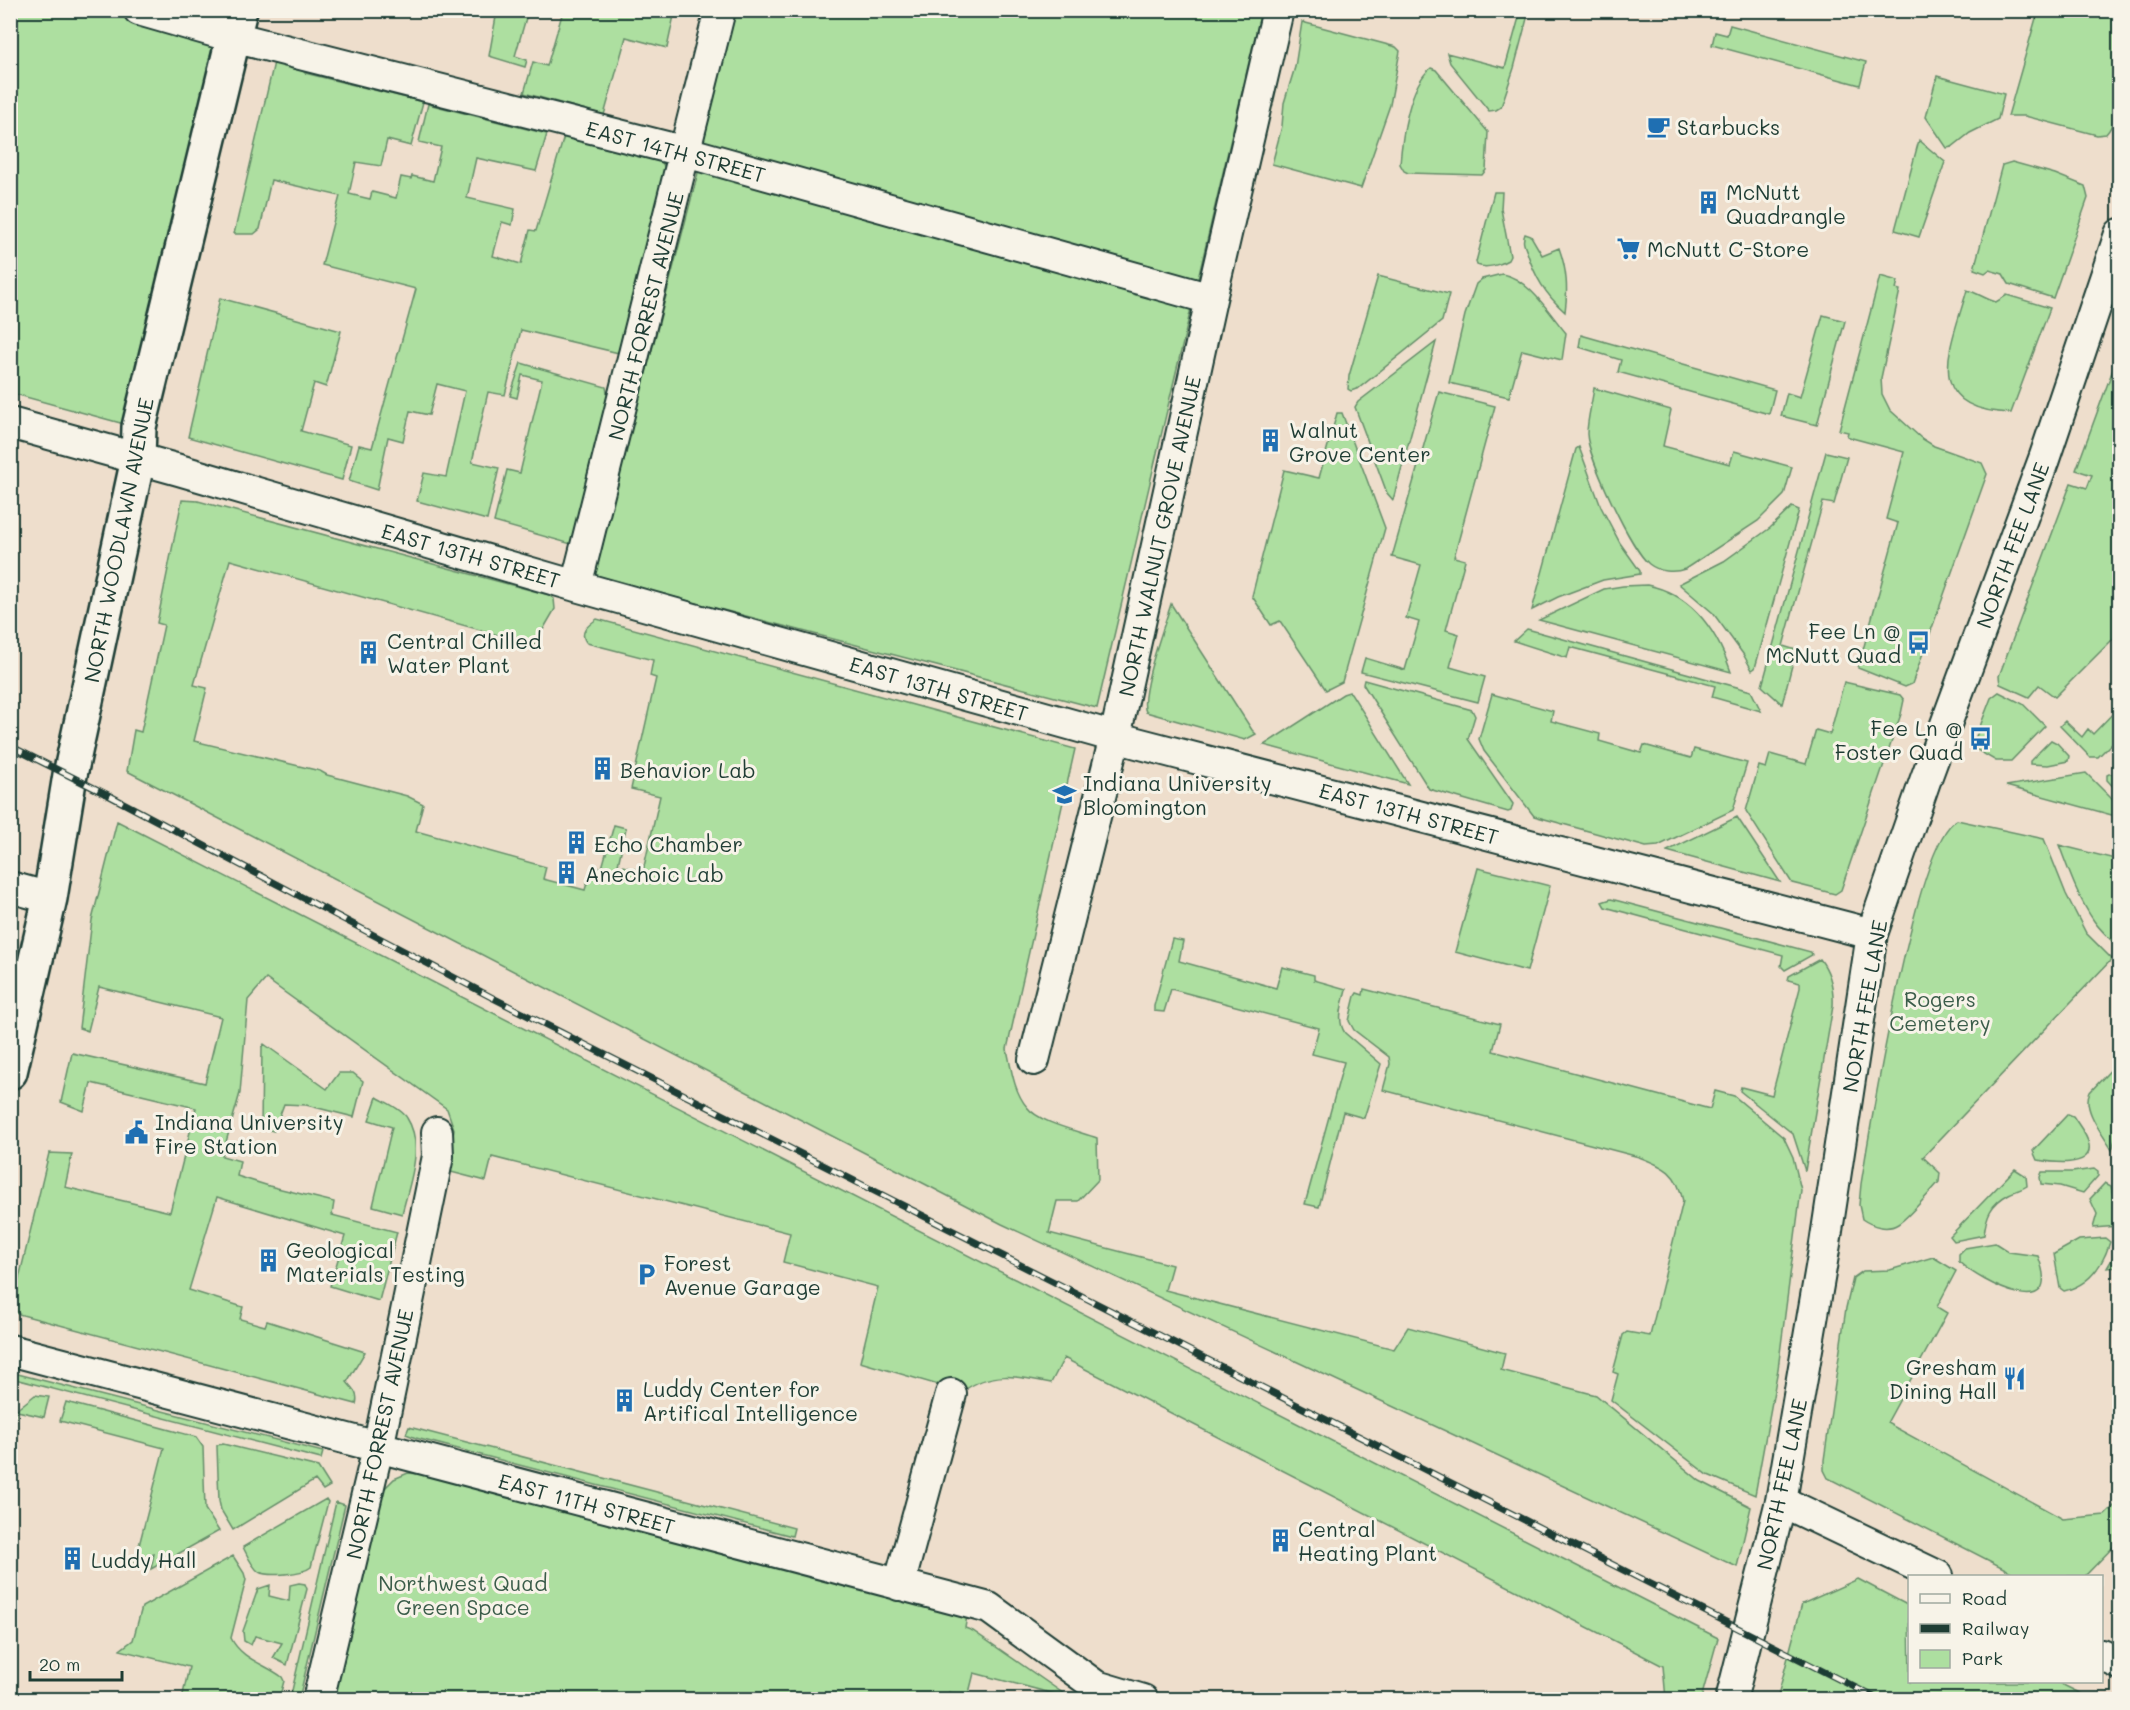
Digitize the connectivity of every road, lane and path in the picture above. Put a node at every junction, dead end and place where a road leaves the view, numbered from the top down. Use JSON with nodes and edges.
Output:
{"nodes":[{"id":1,"x":139,"y":10,"type":"edge"},
{"id":2,"x":720,"y":10,"type":"edge"},
{"id":3,"x":1278,"y":10,"type":"edge"},
{"id":4,"x":236,"y":24,"type":"edge"},
{"id":5,"x":686,"y":152,"type":"junction"},
{"id":6,"x":2120,"y":234,"type":"edge"},
{"id":7,"x":1211,"y":299,"type":"junction"},
{"id":8,"x":2107,"y":310,"type":"edge"},
{"id":9,"x":10,"y":423,"type":"edge"},
{"id":10,"x":138,"y":459,"type":"junction"},
{"id":11,"x":576,"y":586,"type":"junction"},
{"id":12,"x":1115,"y":737,"type":"junction"},
{"id":13,"x":10,"y":887,"type":"edge"},
{"id":14,"x":50,"y":898,"type":"junction"},
{"id":15,"x":1872,"y":934,"type":"junction"},
{"id":16,"x":1034,"y":1060,"type":"dead end"},
{"id":17,"x":10,"y":1072,"type":"edge"},
{"id":18,"x":437,"y":1132,"type":"dead end"},
{"id":19,"x":10,"y":1350,"type":"edge"},
{"id":20,"x":951,"y":1394,"type":"dead end"},
{"id":21,"x":378,"y":1448,"type":"junction"},
{"id":22,"x":1781,"y":1501,"type":"junction"},
{"id":23,"x":1936,"y":1575,"type":"edge"},
{"id":24,"x":899,"y":1585,"type":"junction"},
{"id":25,"x":2103,"y":1656,"type":"edge"},
{"id":26,"x":2120,"y":1664,"type":"edge"},
{"id":27,"x":318,"y":1700,"type":"edge"},
{"id":28,"x":1143,"y":1700,"type":"edge"},
{"id":29,"x":1731,"y":1700,"type":"edge"}],
"edges":[{"from":1,"to":4,"type":"street","name":"EAST 14TH STREET"},
{"from":2,"to":5,"type":"street","name":"NORTH FORREST AVENUE"},
{"from":3,"to":7,"type":"street","name":"NORTH WALNUT GROVE AVENUE"},
{"from":4,"to":5,"type":"street","name":"EAST 14TH STREET"},
{"from":4,"to":10,"type":"street","name":"NORTH WOODLAWN AVENUE"},
{"from":5,"to":7,"type":"street","name":"EAST 14TH STREET"},
{"from":5,"to":11,"type":"street","name":"NORTH FORREST AVENUE"},
{"from":6,"to":8,"type":"street","name":"NORTH FEE LANE"},
{"from":7,"to":12,"type":"street","name":"NORTH WALNUT GROVE AVENUE"},
{"from":8,"to":15,"type":"street","name":"NORTH FEE LANE"},
{"from":9,"to":10,"type":"street","name":"EAST 13TH STREET"},
{"from":10,"to":11,"type":"street","name":"EAST 13TH STREET"},
{"from":10,"to":14,"type":"street","name":"NORTH WOODLAWN AVENUE"},
{"from":11,"to":12,"type":"street","name":"EAST 13TH STREET"},
{"from":12,"to":15,"type":"street","name":"EAST 13TH STREET"},
{"from":12,"to":16,"type":"street","name":"NORTH WALNUT GROVE AVENUE"},
{"from":13,"to":14,"type":"street"},
{"from":14,"to":17,"type":"street","name":"NORTH WOODLAWN AVENUE"},
{"from":15,"to":22,"type":"street","name":"NORTH FEE LANE"},
{"from":18,"to":21,"type":"street","name":"NORTH FORREST AVENUE"},
{"from":19,"to":21,"type":"street","name":"EAST 11TH STREET"},
{"from":20,"to":24,"type":"street"},
{"from":21,"to":24,"type":"street","name":"EAST 11TH STREET"},
{"from":21,"to":27,"type":"street","name":"NORTH FORREST AVENUE"},
{"from":22,"to":23,"type":"street"},
{"from":22,"to":29,"type":"street","name":"NORTH FEE LANE"},
{"from":24,"to":28,"type":"street","name":"EAST 11TH STREET"},
{"from":25,"to":26,"type":"street"}]}
